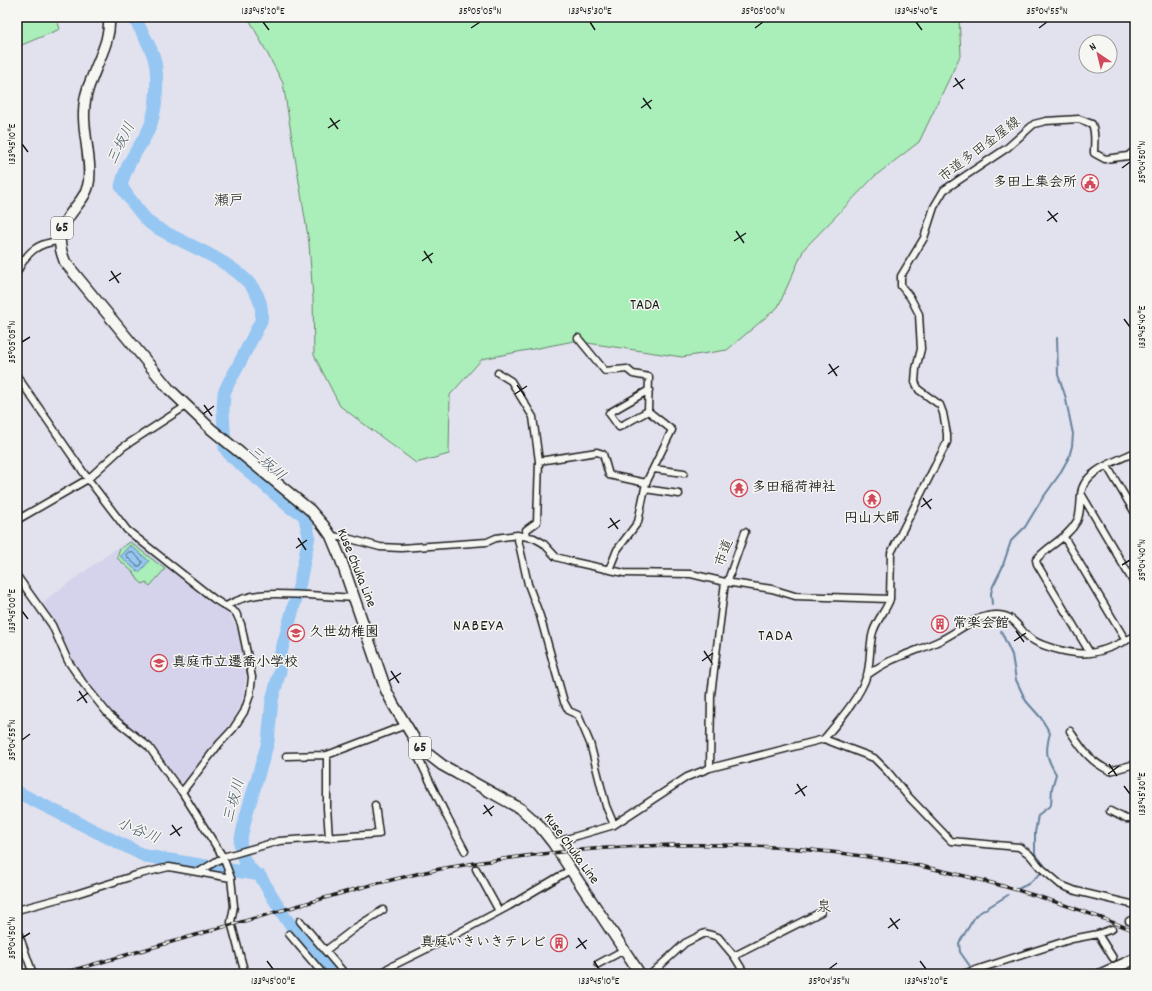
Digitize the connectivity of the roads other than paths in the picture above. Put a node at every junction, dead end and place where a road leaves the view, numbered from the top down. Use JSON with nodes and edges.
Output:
{"nodes":[{"id":1,"x":109,"y":17,"type":"edge"},
{"id":2,"x":1135,"y":150,"type":"edge"},
{"id":3,"x":59,"y":241,"type":"junction"},
{"id":4,"x":17,"y":272,"type":"edge"},
{"id":5,"x":578,"y":338,"type":"dead end"},
{"id":6,"x":498,"y":374,"type":"dead end"},
{"id":7,"x":17,"y":376,"type":"edge"},
{"id":8,"x":649,"y":390,"type":"junction"},
{"id":9,"x":186,"y":406,"type":"junction"},
{"id":10,"x":648,"y":411,"type":"junction"},
{"id":11,"x":1135,"y":452,"type":"edge"},
{"id":12,"x":539,"y":461,"type":"junction"},
{"id":13,"x":1107,"y":466,"type":"junction"},
{"id":14,"x":654,"y":469,"type":"junction"},
{"id":15,"x":684,"y":472,"type":"dead end"},
{"id":16,"x":88,"y":479,"type":"junction"},
{"id":17,"x":646,"y":486,"type":"junction"},
{"id":18,"x":680,"y":494,"type":"dead end"},
{"id":19,"x":1081,"y":494,"type":"junction"},
{"id":20,"x":1135,"y":513,"type":"edge"},
{"id":21,"x":17,"y":520,"type":"edge"},
{"id":22,"x":745,"y":532,"type":"dead end"},
{"id":23,"x":517,"y":535,"type":"junction"},
{"id":24,"x":331,"y":536,"type":"junction"},
{"id":25,"x":527,"y":537,"type":"junction"},
{"id":26,"x":1064,"y":537,"type":"junction"},
{"id":27,"x":608,"y":570,"type":"junction"},
{"id":28,"x":17,"y":576,"type":"edge"},
{"id":29,"x":726,"y":582,"type":"junction"},
{"id":30,"x":1135,"y":585,"type":"edge"},
{"id":31,"x":355,"y":598,"type":"junction"},
{"id":32,"x":890,"y":599,"type":"junction"},
{"id":33,"x":226,"y":606,"type":"junction"},
{"id":34,"x":1135,"y":636,"type":"edge"},
{"id":35,"x":1126,"y":641,"type":"junction"},
{"id":36,"x":1090,"y":653,"type":"junction"},
{"id":37,"x":867,"y":675,"type":"junction"},
{"id":38,"x":406,"y":726,"type":"junction"},
{"id":39,"x":1070,"y":731,"type":"dead end"},
{"id":40,"x":824,"y":739,"type":"junction"},
{"id":41,"x":420,"y":748,"type":"junction"},
{"id":42,"x":327,"y":755,"type":"junction"},
{"id":43,"x":286,"y":756,"type":"dead end"},
{"id":44,"x":1135,"y":764,"type":"edge"},
{"id":45,"x":710,"y":768,"type":"junction"},
{"id":46,"x":182,"y":792,"type":"junction"},
{"id":47,"x":375,"y":805,"type":"dead end"},
{"id":48,"x":1110,"y":811,"type":"dead end"},
{"id":49,"x":1135,"y":819,"type":"edge"},
{"id":50,"x":614,"y":825,"type":"junction"},
{"id":51,"x":329,"y":838,"type":"junction"},
{"id":52,"x":553,"y":843,"type":"junction"},
{"id":53,"x":465,"y":851,"type":"dead end"},
{"id":54,"x":223,"y":857,"type":"junction"},
{"id":55,"x":476,"y":869,"type":"dead end"},
{"id":56,"x":570,"y":870,"type":"junction"},
{"id":57,"x":199,"y":872,"type":"junction"},
{"id":58,"x":231,"y":878,"type":"junction"},
{"id":59,"x":1135,"y":905,"type":"edge"},
{"id":60,"x":17,"y":910,"type":"edge"},
{"id":61,"x":383,"y":910,"type":"dead end"},
{"id":62,"x":499,"y":911,"type":"junction"},
{"id":63,"x":821,"y":912,"type":"dead end"},
{"id":64,"x":300,"y":921,"type":"dead end"},
{"id":65,"x":17,"y":929,"type":"edge"},
{"id":66,"x":1112,"y":929,"type":"dead end"},
{"id":67,"x":289,"y":934,"type":"dead end"},
{"id":68,"x":1098,"y":934,"type":"junction"},
{"id":69,"x":624,"y":950,"type":"junction"},
{"id":70,"x":326,"y":951,"type":"junction"},
{"id":71,"x":734,"y":956,"type":"junction"},
{"id":72,"x":1113,"y":958,"type":"tunnel mouth"},
{"id":73,"x":1135,"y":959,"type":"edge"},
{"id":74,"x":598,"y":964,"type":"dead end"},
{"id":75,"x":33,"y":974,"type":"edge"},
{"id":76,"x":245,"y":974,"type":"edge"},
{"id":77,"x":323,"y":974,"type":"edge"},
{"id":78,"x":345,"y":974,"type":"edge"},
{"id":79,"x":383,"y":974,"type":"edge"},
{"id":80,"x":640,"y":974,"type":"edge"},
{"id":81,"x":651,"y":974,"type":"edge"},
{"id":82,"x":745,"y":974,"type":"edge"},
{"id":83,"x":963,"y":974,"type":"edge"},
{"id":84,"x":1101,"y":974,"type":"edge"}],
"edges":[{"from":1,"to":3,"type":"main road","number":"65"},
{"from":2,"to":32,"type":"street","name":"市道多田金屋線"},
{"from":3,"to":4,"type":"street"},
{"from":3,"to":9,"type":"main road","name":"Kuse Chuka Line","number":"65"},
{"from":5,"to":8,"type":"street"},
{"from":6,"to":12,"type":"street"},
{"from":7,"to":16,"type":"street"},
{"from":8,"to":10,"type":"street"},
{"from":8,"to":10,"type":"street"},
{"from":9,"to":16,"type":"street"},
{"from":9,"to":24,"type":"main road","name":"Kuse Chuka Line","number":"65"},
{"from":10,"to":14,"type":"street"},
{"from":11,"to":13,"type":"street"},
{"from":12,"to":17,"type":"street"},
{"from":12,"to":25,"type":"street"},
{"from":13,"to":19,"type":"street"},
{"from":13,"to":20,"type":"street"},
{"from":14,"to":15,"type":"street"},
{"from":14,"to":17,"type":"street"},
{"from":16,"to":21,"type":"street"},
{"from":16,"to":33,"type":"street"},
{"from":17,"to":18,"type":"street"},
{"from":17,"to":27,"type":"street"},
{"from":19,"to":26,"type":"street"},
{"from":19,"to":30,"type":"street"},
{"from":22,"to":29,"type":"street","name":"市道"},
{"from":23,"to":24,"type":"street"},
{"from":23,"to":25,"type":"street"},
{"from":23,"to":50,"type":"street"},
{"from":24,"to":31,"type":"main road","name":"Kuse Chuka Line","number":"65"},
{"from":25,"to":27,"type":"street"},
{"from":26,"to":35,"type":"street"},
{"from":26,"to":36,"type":"street"},
{"from":27,"to":29,"type":"street"},
{"from":28,"to":46,"type":"street"},
{"from":29,"to":32,"type":"street"},
{"from":29,"to":45,"type":"street","name":"市道"},
{"from":31,"to":33,"type":"street"},
{"from":31,"to":38,"type":"main road","name":"Kuse Chuka Line","number":"65"},
{"from":32,"to":37,"type":"street"},
{"from":33,"to":46,"type":"street"},
{"from":34,"to":35,"type":"street"},
{"from":35,"to":36,"type":"street"},
{"from":36,"to":37,"type":"street"},
{"from":37,"to":40,"type":"street"},
{"from":38,"to":41,"type":"main road","name":"Kuse Chuka Line","number":"65"},
{"from":38,"to":42,"type":"street"},
{"from":39,"to":44,"type":"street"},
{"from":40,"to":45,"type":"street"},
{"from":40,"to":59,"type":"street"},
{"from":41,"to":52,"type":"main road","name":"Kuse Chuka Line","number":"65"},
{"from":41,"to":53,"type":"street"},
{"from":42,"to":43,"type":"street"},
{"from":42,"to":51,"type":"street"},
{"from":45,"to":50,"type":"street"},
{"from":46,"to":54,"type":"street"},
{"from":47,"to":51,"type":"street"},
{"from":48,"to":49,"type":"street"},
{"from":50,"to":52,"type":"street"},
{"from":51,"to":54,"type":"street"},
{"from":52,"to":56,"type":"main road","name":"Kuse Chuka Line","number":"65"},
{"from":54,"to":57,"type":"street"},
{"from":54,"to":58,"type":"street"},
{"from":55,"to":62,"type":"street"},
{"from":56,"to":62,"type":"street"},
{"from":56,"to":69,"type":"main road","name":"Kuse Chuka Line","number":"65"},
{"from":57,"to":58,"type":"street"},
{"from":57,"to":60,"type":"street"},
{"from":58,"to":76,"type":"street"},
{"from":61,"to":70,"type":"street"},
{"from":62,"to":79,"type":"street"},
{"from":63,"to":71,"type":"street"},
{"from":64,"to":70,"type":"street"},
{"from":65,"to":75,"type":"street"},
{"from":66,"to":68,"type":"street"},
{"from":67,"to":77,"type":"street"},
{"from":68,"to":72,"type":"street"},
{"from":68,"to":83,"type":"street"},
{"from":69,"to":74,"type":"street"},
{"from":69,"to":80,"type":"main road","name":"Kuse Chuka Line","number":"65"},
{"from":70,"to":78,"type":"street"},
{"from":71,"to":81,"type":"street"},
{"from":71,"to":82,"type":"street"},
{"from":73,"to":84,"type":"main road"}]}
